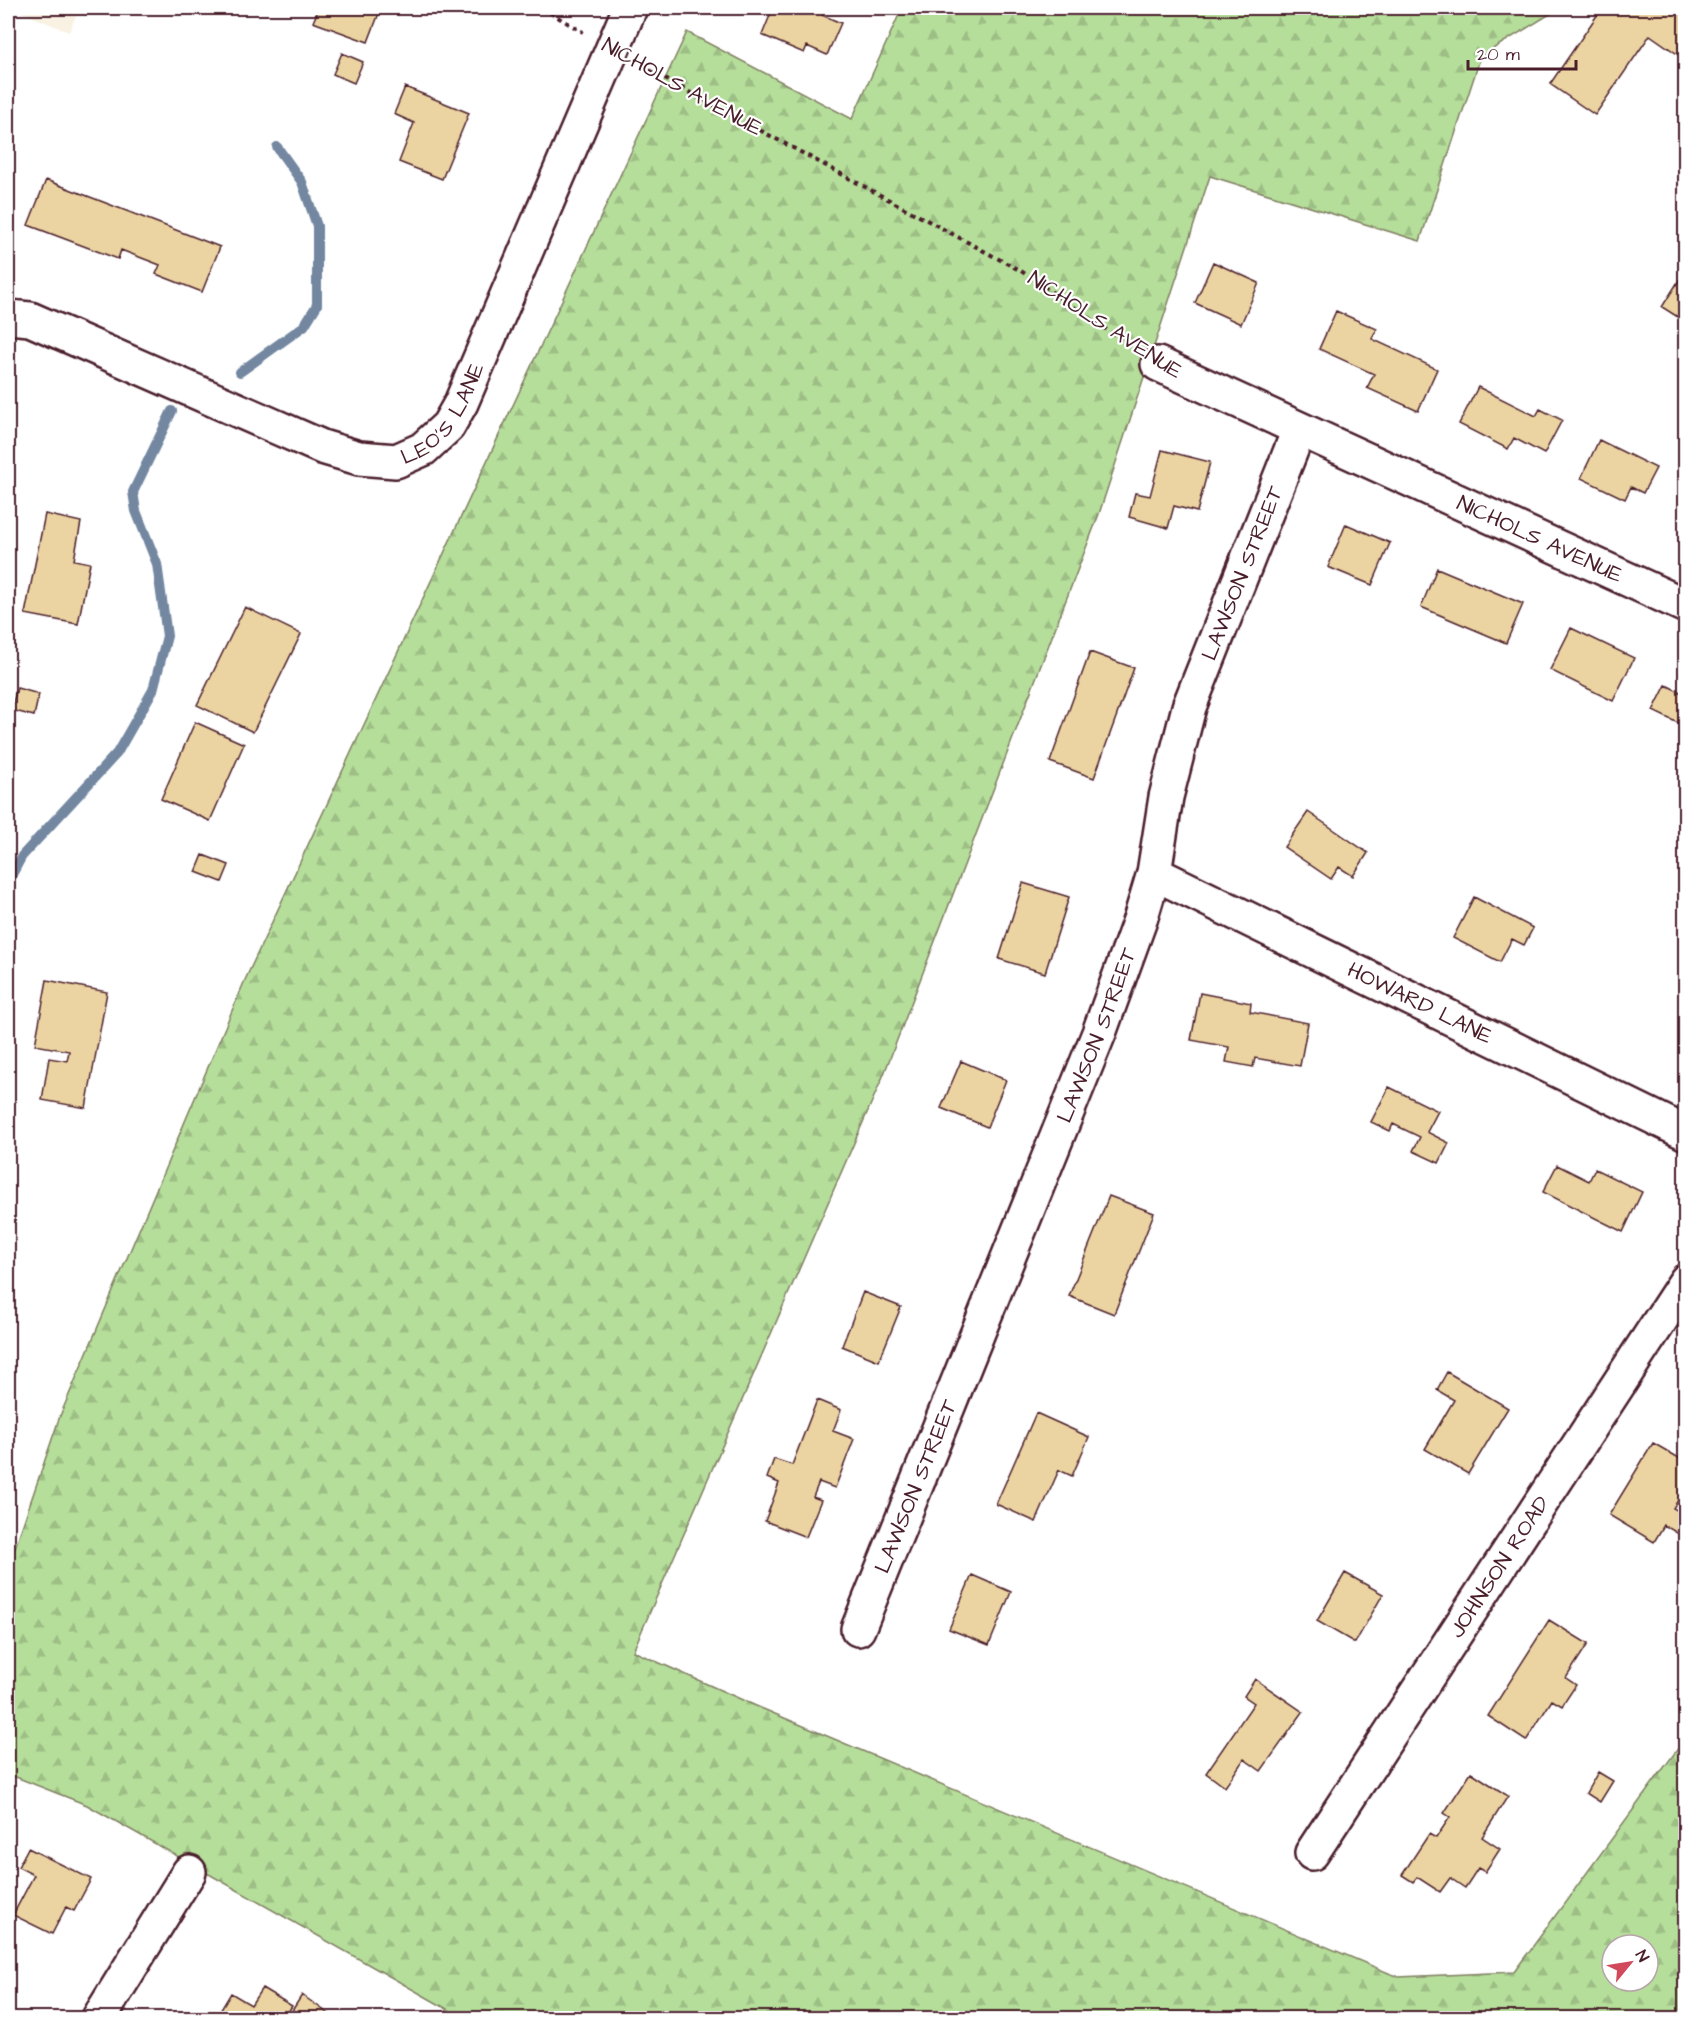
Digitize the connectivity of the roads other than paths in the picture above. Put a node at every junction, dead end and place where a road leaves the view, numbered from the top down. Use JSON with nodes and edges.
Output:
{"nodes":[{"id":1,"x":630,"y":8,"type":"edge"},
{"id":2,"x":15,"y":315,"type":"edge"},
{"id":3,"x":1158,"y":364,"type":"road end"},
{"id":4,"x":1299,"y":430,"type":"junction"},
{"id":5,"x":1686,"y":606,"type":"edge"},
{"id":6,"x":1154,"y":873,"type":"junction"},
{"id":7,"x":1686,"y":1133,"type":"edge"},
{"id":8,"x":1686,"y":1281,"type":"edge"},
{"id":9,"x":858,"y":1629,"type":"dead end"},
{"id":10,"x":1312,"y":1853,"type":"dead end"},
{"id":11,"x":189,"y":1872,"type":"dead end"},
{"id":12,"x":99,"y":2019,"type":"edge"}],
"edges":[{"from":1,"to":2,"type":"street","name":"LEO'S LANE"},
{"from":3,"to":4,"type":"street","name":"NICHOLS AVENUE"},
{"from":4,"to":5,"type":"street","name":"NICHOLS AVENUE"},
{"from":4,"to":6,"type":"street","name":"LAWSON STREET"},
{"from":6,"to":7,"type":"street","name":"HOWARD LANE"},
{"from":6,"to":9,"type":"street","name":"LAWSON STREET"},
{"from":8,"to":10,"type":"street","name":"JOHNSON ROAD"},
{"from":11,"to":12,"type":"street"}]}
